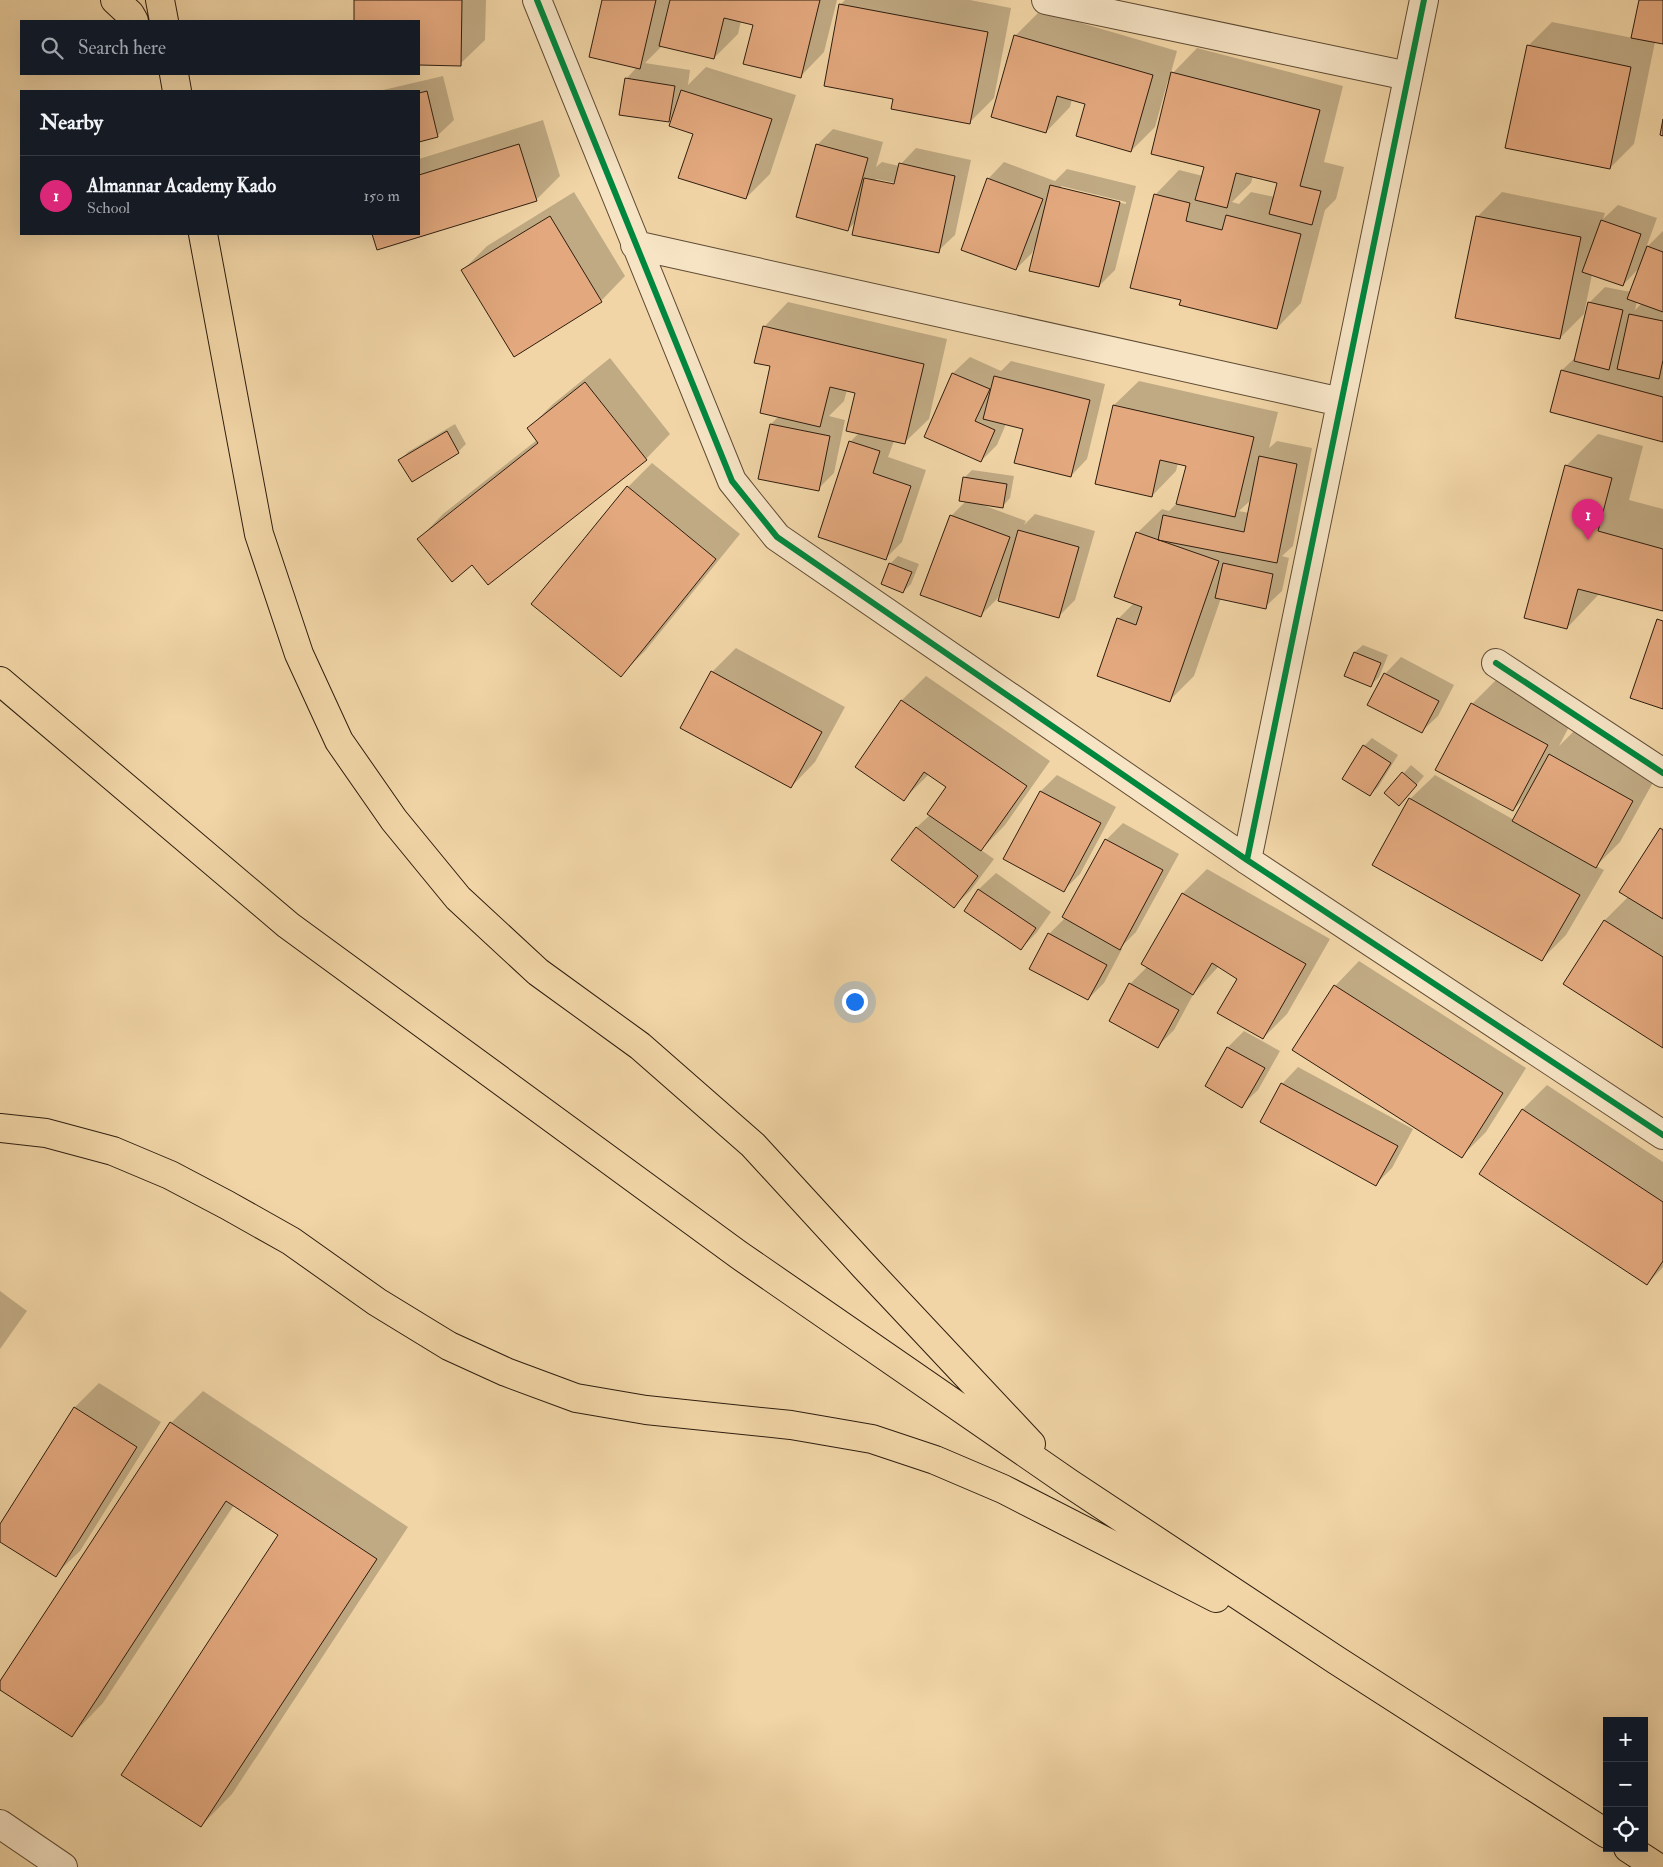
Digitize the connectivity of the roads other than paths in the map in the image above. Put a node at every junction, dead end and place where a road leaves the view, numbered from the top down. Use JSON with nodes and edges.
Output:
{"nodes":[{"id":1,"x":115,"y":0,"type":"edge"},
{"id":2,"x":160,"y":0,"type":"edge"},
{"id":3,"x":537,"y":0,"type":"edge"},
{"id":4,"x":1046,"y":0,"type":"edge"},
{"id":5,"x":1424,"y":0,"type":"edge"},
{"id":6,"x":133,"y":20,"type":"edge"},
{"id":7,"x":164,"y":20,"type":"edge"},
{"id":8,"x":1408,"y":76,"type":"junction"},
{"id":9,"x":203,"y":235,"type":"edge"},
{"id":10,"x":635,"y":245,"type":"junction"},
{"id":11,"x":1342,"y":402,"type":"junction"},
{"id":12,"x":1496,"y":663,"type":"dead end"},
{"id":13,"x":0,"y":681,"type":"edge"},
{"id":14,"x":1663,"y":773,"type":"edge"},
{"id":15,"x":1247,"y":860,"type":"junction"},
{"id":16,"x":0,"y":1128,"type":"edge"},
{"id":17,"x":1663,"y":1135,"type":"edge"},
{"id":18,"x":1068,"y":1483,"type":"junction"},
{"id":19,"x":1336,"y":1660,"type":"junction"},
{"id":20,"x":0,"y":1824,"type":"edge"},
{"id":21,"x":1603,"y":1831,"type":"edge"},
{"id":22,"x":1634,"y":1852,"type":"edge"},
{"id":23,"x":63,"y":1867,"type":"edge"},
{"id":24,"x":1658,"y":1867,"type":"edge"}],
"edges":[{"from":1,"to":6,"type":"main road"},
{"from":2,"to":7,"type":"main road"},
{"from":3,"to":10,"type":"street"},
{"from":4,"to":8,"type":"street"},
{"from":5,"to":8,"type":"street"},
{"from":8,"to":11,"type":"street"},
{"from":9,"to":18,"type":"main road"},
{"from":10,"to":11,"type":"street"},
{"from":10,"to":15,"type":"street"},
{"from":11,"to":15,"type":"street"},
{"from":12,"to":14,"type":"street"},
{"from":13,"to":18,"type":"main road"},
{"from":15,"to":17,"type":"street"},
{"from":16,"to":19,"type":"main road"},
{"from":18,"to":19,"type":"main road"},
{"from":19,"to":21,"type":"main road"},
{"from":20,"to":23,"type":"street"},
{"from":22,"to":24,"type":"main road"}]}
